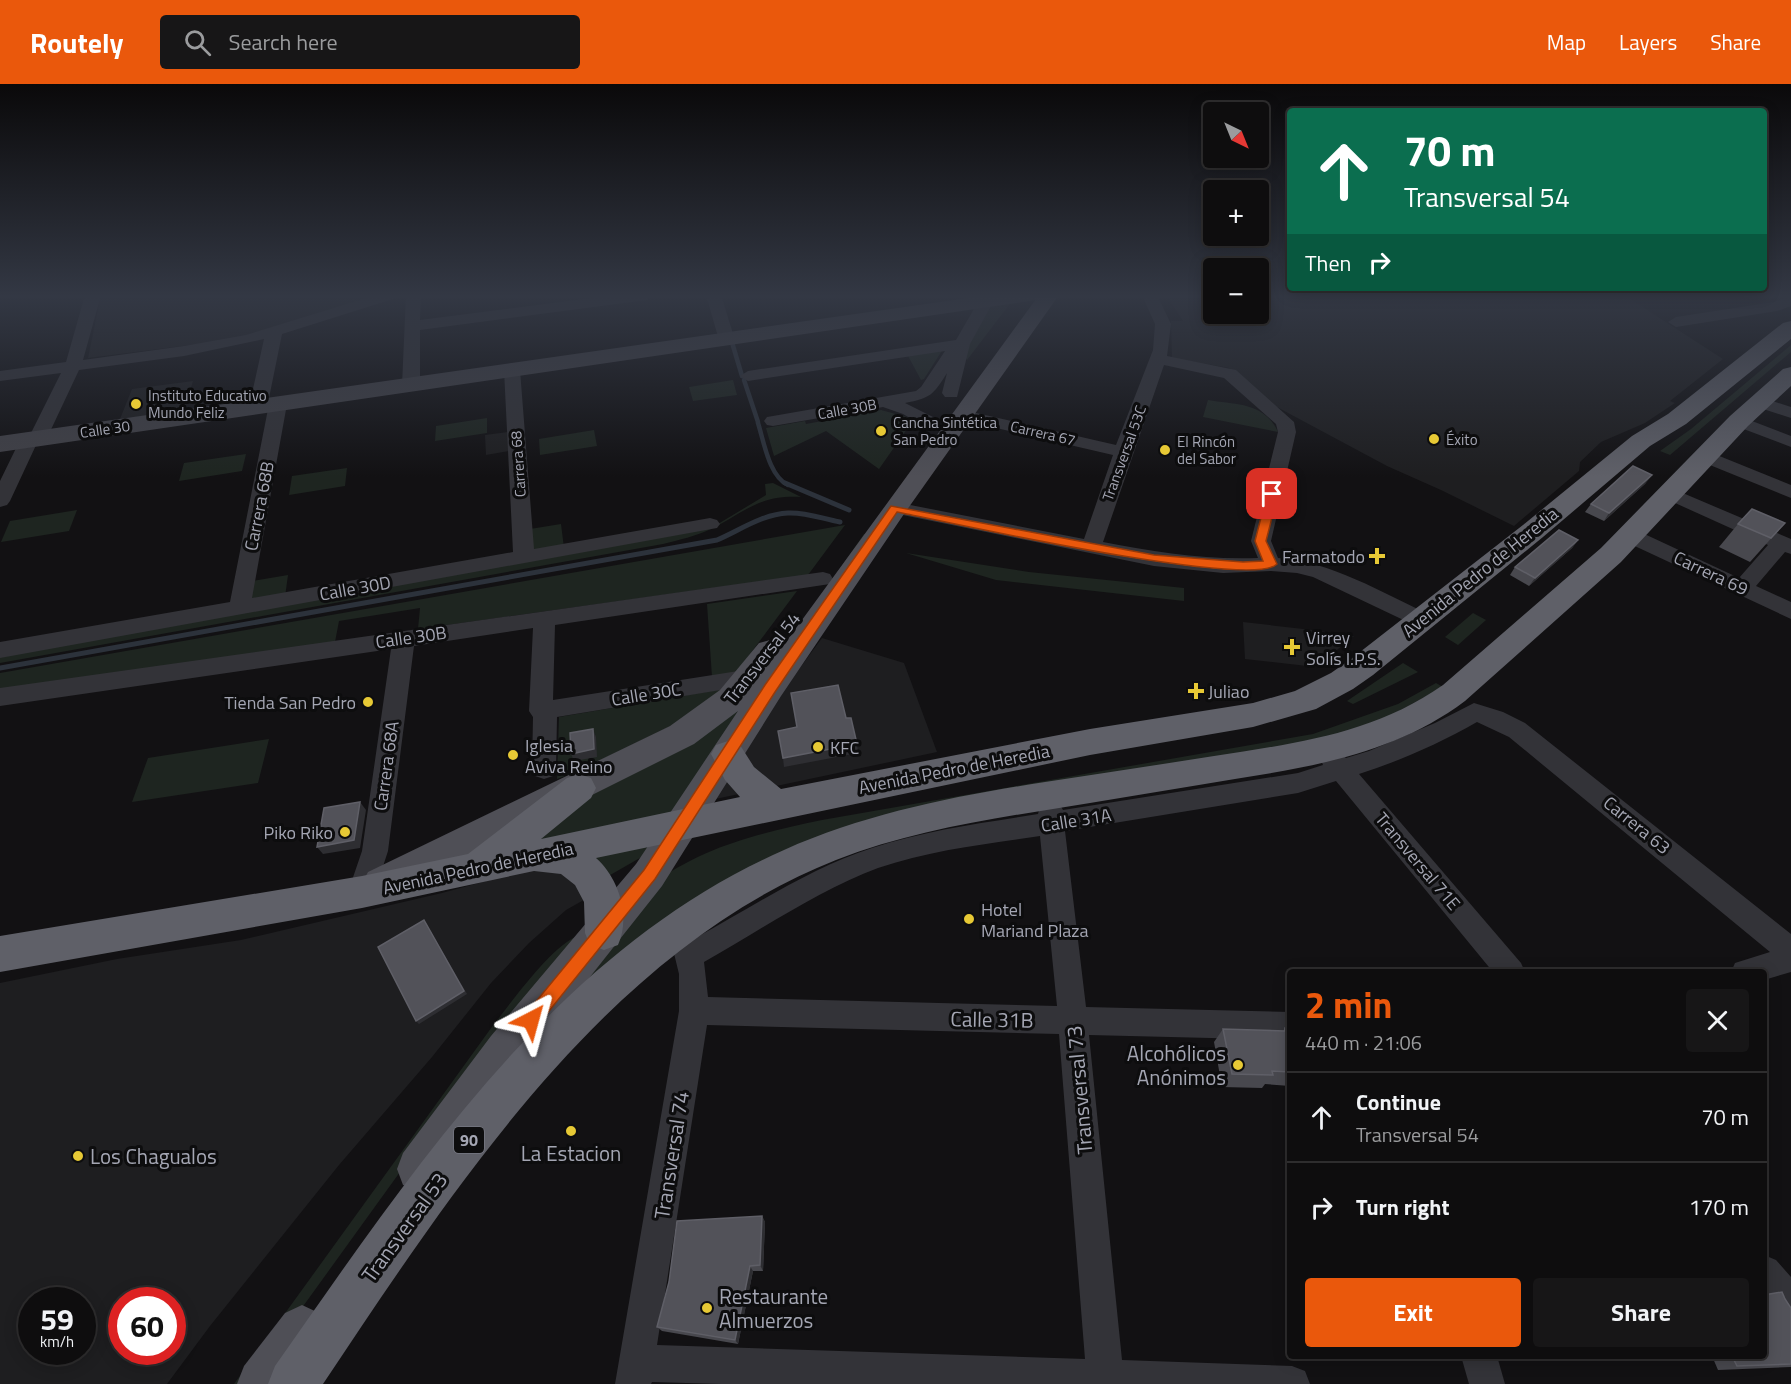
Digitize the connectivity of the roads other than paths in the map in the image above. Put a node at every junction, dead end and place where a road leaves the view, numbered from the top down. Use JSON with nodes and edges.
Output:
{"nodes":[{"id":1,"x":77,"y":356,"type":"edge"},
{"id":2,"x":146,"y":356,"type":"edge"},
{"id":3,"x":272,"y":356,"type":"edge"},
{"id":4,"x":412,"y":356,"type":"edge"},
{"id":5,"x":615,"y":356,"type":"edge"},
{"id":6,"x":886,"y":356,"type":"edge"},
{"id":7,"x":952,"y":356,"type":"edge"},
{"id":8,"x":957,"y":356,"type":"edge"},
{"id":9,"x":980,"y":356,"type":"edge"},
{"id":10,"x":1006,"y":356,"type":"edge"},
{"id":11,"x":1159,"y":356,"type":"edge"},
{"id":12,"x":1756,"y":356,"type":"edge"},
{"id":13,"x":1158,"y":359,"type":"junction"},
{"id":14,"x":74,"y":366,"type":"junction"},
{"id":15,"x":512,"y":370,"type":"junction"},
{"id":16,"x":1791,"y":374,"type":"edge"},
{"id":17,"x":0,"y":376,"type":"edge"},
{"id":18,"x":748,"y":376,"type":"dead end"},
{"id":19,"x":411,"y":385,"type":"junction"},
{"id":20,"x":951,"y":393,"type":"junction"},
{"id":21,"x":269,"y":401,"type":"junction"},
{"id":22,"x":886,"y":402,"type":"junction"},
{"id":23,"x":1760,"y":402,"type":"junction"},
{"id":24,"x":1791,"y":413,"type":"edge"},
{"id":25,"x":963,"y":415,"type":"junction"},
{"id":26,"x":1739,"y":421,"type":"junction"},
{"id":27,"x":772,"y":422,"type":"dead end"},
{"id":28,"x":931,"y":423,"type":"junction"},
{"id":29,"x":33,"y":439,"type":"junction"},
{"id":30,"x":1791,"y":442,"type":"edge"},
{"id":31,"x":0,"y":444,"type":"edge"},
{"id":32,"x":1123,"y":452,"type":"junction"},
{"id":33,"x":1707,"y":457,"type":"junction"},
{"id":34,"x":1791,"y":492,"type":"edge"},
{"id":35,"x":1671,"y":494,"type":"junction"},
{"id":36,"x":0,"y":499,"type":"edge"},
{"id":37,"x":878,"y":520,"type":"junction"},
{"id":38,"x":710,"y":524,"type":"dead end"},
{"id":39,"x":1631,"y":536,"type":"junction"},
{"id":40,"x":1786,"y":545,"type":"edge"},
{"id":41,"x":1091,"y":547,"type":"junction"},
{"id":42,"x":524,"y":558,"type":"junction"},
{"id":43,"x":1271,"y":564,"type":"junction"},
{"id":44,"x":823,"y":579,"type":"junction"},
{"id":45,"x":1743,"y":588,"type":"junction"},
{"id":46,"x":239,"y":609,"type":"junction"},
{"id":47,"x":1791,"y":611,"type":"edge"},
{"id":48,"x":544,"y":618,"type":"junction"},
{"id":49,"x":1420,"y":621,"type":"junction"},
{"id":50,"x":404,"y":638,"type":"junction"},
{"id":51,"x":0,"y":650,"type":"edge"},
{"id":52,"x":751,"y":678,"type":"junction"},
{"id":53,"x":0,"y":697,"type":"edge"},
{"id":54,"x":1464,"y":703,"type":"junction"},
{"id":55,"x":543,"y":711,"type":"junction"},
{"id":56,"x":728,"y":754,"type":"junction"},
{"id":57,"x":1333,"y":761,"type":"junction"},
{"id":58,"x":544,"y":769,"type":"dead end"},
{"id":59,"x":579,"y":788,"type":"junction"},
{"id":60,"x":777,"y":804,"type":"junction"},
{"id":61,"x":1050,"y":810,"type":"junction"},
{"id":62,"x":681,"y":823,"type":"junction"},
{"id":63,"x":524,"y":859,"type":"junction"},
{"id":64,"x":476,"y":868,"type":"junction"},
{"id":65,"x":362,"y":892,"type":"junction"},
{"id":66,"x":604,"y":933,"type":"junction"},
{"id":67,"x":684,"y":942,"type":"junction"},
{"id":68,"x":1791,"y":951,"type":"edge"},
{"id":69,"x":0,"y":954,"type":"edge"},
{"id":70,"x":1791,"y":959,"type":"edge"},
{"id":71,"x":1508,"y":969,"type":"edge"},
{"id":72,"x":1756,"y":969,"type":"edge"},
{"id":73,"x":694,"y":1011,"type":"junction"},
{"id":74,"x":1073,"y":1021,"type":"junction"},
{"id":75,"x":1287,"y":1026,"type":"edge"},
{"id":76,"x":1767,"y":1276,"type":"edge"},
{"id":77,"x":1791,"y":1304,"type":"edge"},
{"id":78,"x":1480,"y":1359,"type":"edge"},
{"id":79,"x":635,"y":1374,"type":"edge"},
{"id":80,"x":1106,"y":1381,"type":"edge"},
{"id":81,"x":262,"y":1384,"type":"edge"},
{"id":82,"x":293,"y":1384,"type":"edge"},
{"id":83,"x":1292,"y":1384,"type":"edge"},
{"id":84,"x":1487,"y":1384,"type":"edge"}],
"edges":[{"from":1,"to":14,"type":"street"},
{"from":2,"to":14,"type":"street"},
{"from":3,"to":21,"type":"street","name":"Carrera 68B"},
{"from":4,"to":19,"type":"street"},
{"from":5,"to":15,"type":"street","name":"Calle 30"},
{"from":6,"to":18,"type":"street"},
{"from":7,"to":22,"type":"street","name":"Calle 30B"},
{"from":8,"to":20,"type":"street","name":"Transversal 54"},
{"from":9,"to":20,"type":"main road","name":"Transversal 54"},
{"from":10,"to":25,"type":"main road","name":"Transversal 54"},
{"from":11,"to":13,"type":"street","name":"Transversal 53C"},
{"from":12,"to":49,"type":"highway","name":"Avenida Pedro de Heredia"},
{"from":13,"to":32,"type":"street","name":"Transversal 53C"},
{"from":13,"to":43,"type":"street"},
{"from":14,"to":17,"type":"street"},
{"from":14,"to":29,"type":"street"},
{"from":15,"to":19,"type":"street","name":"Calle 30"},
{"from":15,"to":42,"type":"street","name":"Carrera 68"},
{"from":16,"to":23,"type":"highway"},
{"from":19,"to":21,"type":"street","name":"Calle 30"},
{"from":20,"to":28,"type":"main road","name":"Transversal 54"},
{"from":21,"to":29,"type":"street","name":"Calle 30"},
{"from":21,"to":46,"type":"street","name":"Carrera 68B"},
{"from":22,"to":27,"type":"street","name":"Calle 30B"},
{"from":22,"to":28,"type":"street","name":"Calle 30B"},
{"from":23,"to":24,"type":"street"},
{"from":23,"to":26,"type":"highway"},
{"from":25,"to":32,"type":"street","name":"Carrera 67"},
{"from":25,"to":37,"type":"main road","name":"Transversal 54"},
{"from":26,"to":30,"type":"street"},
{"from":26,"to":33,"type":"highway"},
{"from":28,"to":37,"type":"main road","name":"Transversal 54"},
{"from":29,"to":31,"type":"street","name":"Calle 30"},
{"from":29,"to":36,"type":"street"},
{"from":32,"to":41,"type":"street","name":"Transversal 53C"},
{"from":33,"to":34,"type":"street"},
{"from":33,"to":35,"type":"highway"},
{"from":35,"to":39,"type":"highway"},
{"from":35,"to":40,"type":"street"},
{"from":37,"to":41,"type":"street"},
{"from":37,"to":44,"type":"main road","name":"Transversal 54"},
{"from":37,"to":56,"type":"main road","name":"Transversal 54"},
{"from":38,"to":42,"type":"street","name":"Calle 30D"},
{"from":39,"to":45,"type":"street","name":"Carrera 69"},
{"from":39,"to":54,"type":"highway"},
{"from":40,"to":45,"type":"street"},
{"from":41,"to":43,"type":"street"},
{"from":42,"to":46,"type":"street","name":"Calle 30D"},
{"from":43,"to":49,"type":"street"},
{"from":44,"to":48,"type":"street","name":"Calle 30B"},
{"from":44,"to":52,"type":"main road","name":"Transversal 54"},
{"from":45,"to":47,"type":"street","name":"Carrera 69"},
{"from":46,"to":51,"type":"street","name":"Calle 30D"},
{"from":48,"to":50,"type":"street","name":"Calle 30B"},
{"from":48,"to":55,"type":"street"},
{"from":49,"to":60,"type":"highway","name":"Avenida Pedro de Heredia"},
{"from":50,"to":53,"type":"street","name":"Calle 30B"},
{"from":50,"to":65,"type":"street","name":"Carrera 68A"},
{"from":52,"to":55,"type":"street","name":"Calle 30C"},
{"from":52,"to":59,"type":"main road","name":"Transversal 54"},
{"from":54,"to":57,"type":"highway"},
{"from":54,"to":68,"type":"street","name":"Carrera 63"},
{"from":55,"to":58,"type":"street"},
{"from":56,"to":60,"type":"highway"},
{"from":56,"to":62,"type":"main road","name":"Transversal 54"},
{"from":57,"to":61,"type":"highway"},
{"from":57,"to":71,"type":"street","name":"Transversal 71E"},
{"from":59,"to":64,"type":"highway"},
{"from":59,"to":65,"type":"main road","name":"Transversal 54"},
{"from":60,"to":62,"type":"highway","name":"Avenida Pedro de Heredia"},
{"from":61,"to":67,"type":"highway"},
{"from":61,"to":74,"type":"street","name":"Transversal 73"},
{"from":62,"to":63,"type":"highway","name":"Avenida Pedro de Heredia"},
{"from":62,"to":66,"type":"main road","number":"90"},
{"from":63,"to":64,"type":"highway","name":"Avenida Pedro de Heredia"},
{"from":63,"to":66,"type":"highway"},
{"from":64,"to":65,"type":"highway","name":"Avenida Pedro de Heredia"},
{"from":65,"to":69,"type":"highway","name":"Avenida Pedro de Heredia"},
{"from":66,"to":81,"type":"main road","number":"90"},
{"from":67,"to":73,"type":"street","name":"Transversal 74"},
{"from":67,"to":82,"type":"highway","name":"Transversal 53","number":"90"},
{"from":70,"to":72,"type":"street"},
{"from":73,"to":74,"type":"street","name":"Calle 31B"},
{"from":73,"to":79,"type":"street","name":"Transversal 74"},
{"from":74,"to":75,"type":"street","name":"Calle 31B"},
{"from":74,"to":80,"type":"street","name":"Transversal 73"},
{"from":76,"to":77,"type":"street"},
{"from":78,"to":84,"type":"street"},
{"from":79,"to":80,"type":"street"},
{"from":80,"to":83,"type":"street"}]}
